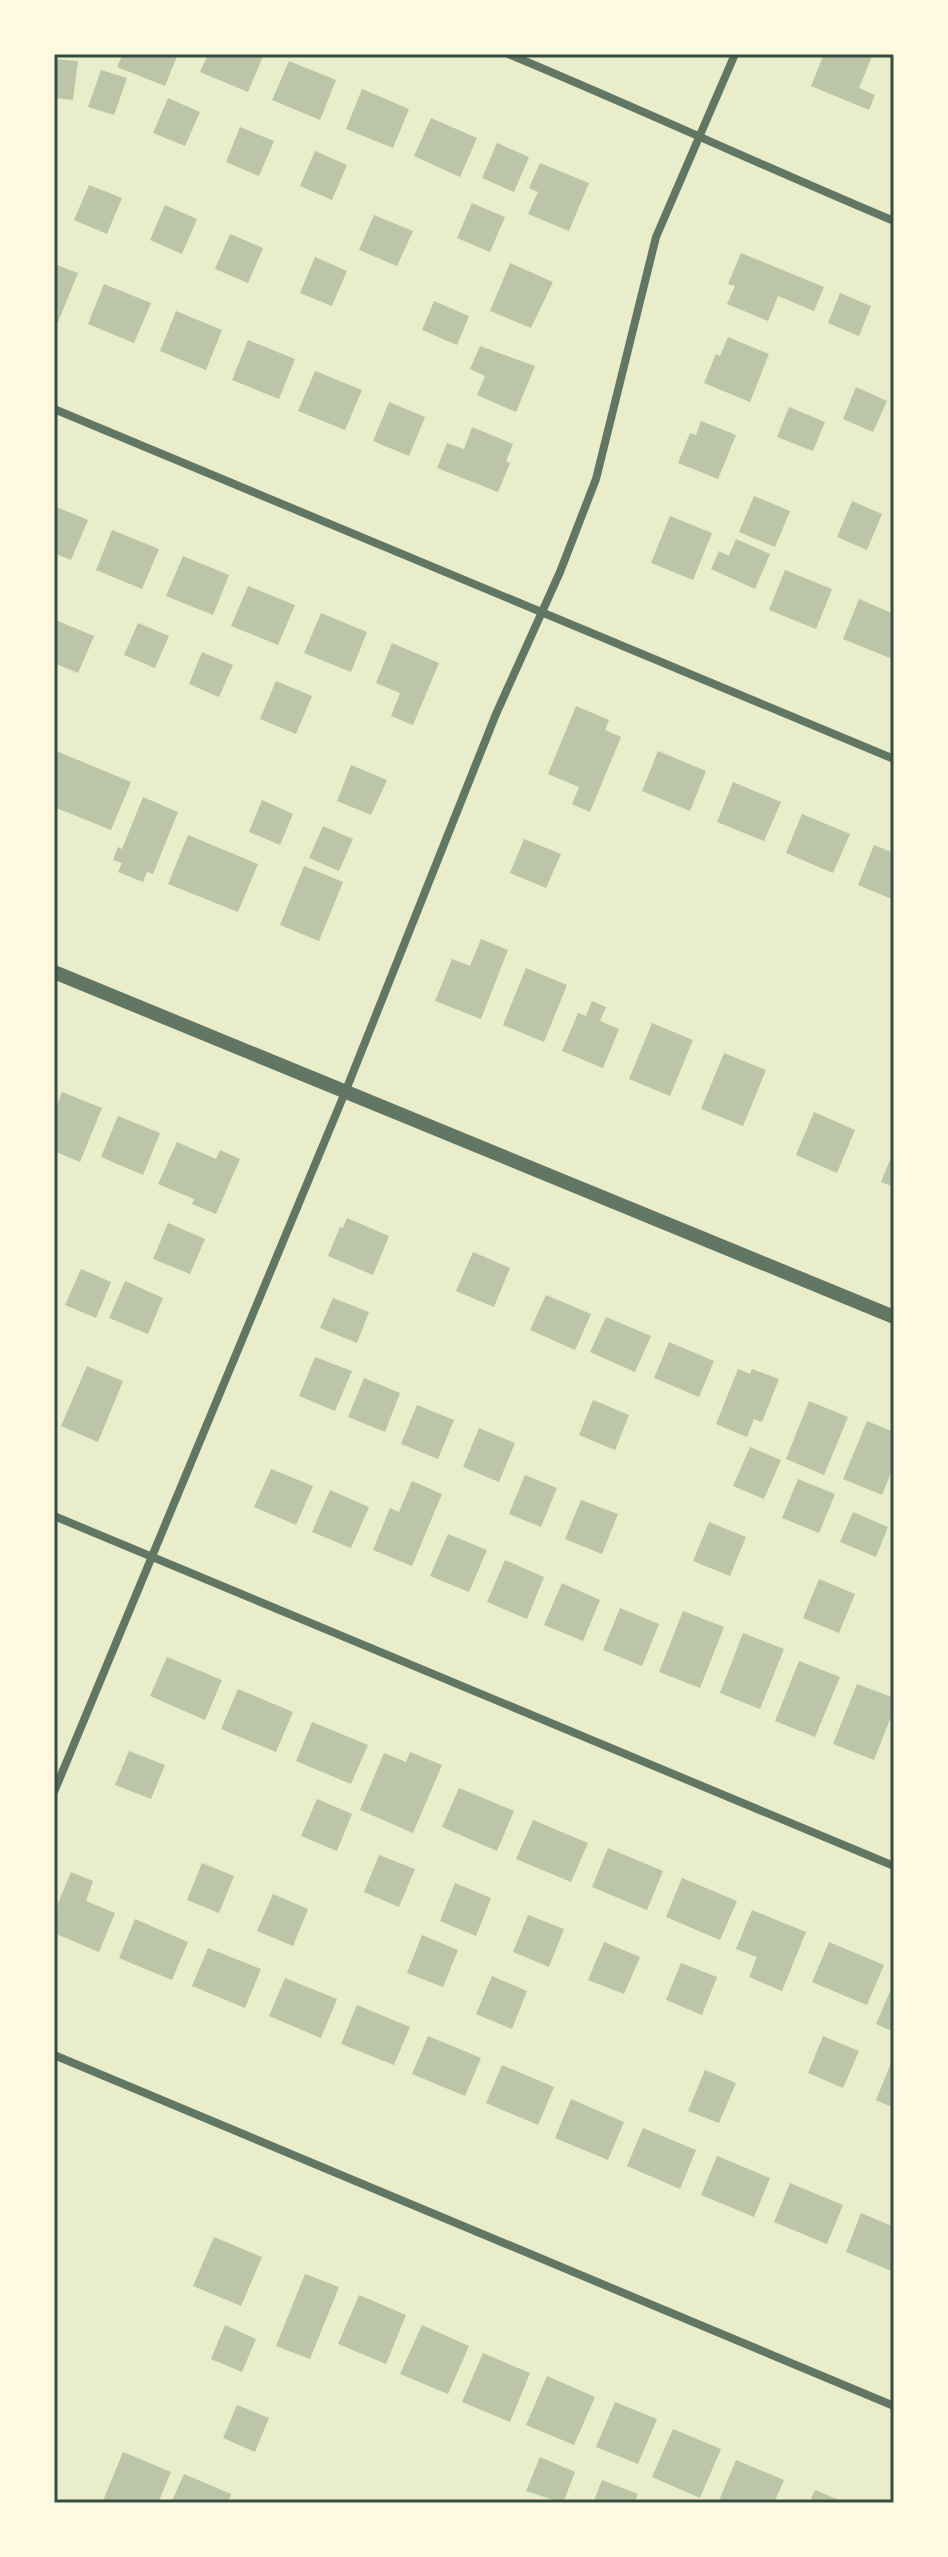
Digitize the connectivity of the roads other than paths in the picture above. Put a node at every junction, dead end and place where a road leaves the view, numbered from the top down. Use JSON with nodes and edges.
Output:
{"nodes":[{"id":1,"x":508,"y":54,"type":"edge"},
{"id":2,"x":735,"y":54,"type":"edge"},
{"id":3,"x":698,"y":136,"type":"junction"},
{"id":4,"x":894,"y":221,"type":"edge"},
{"id":5,"x":54,"y":409,"type":"edge"},
{"id":6,"x":543,"y":614,"type":"junction"},
{"id":7,"x":894,"y":759,"type":"edge"},
{"id":8,"x":54,"y":972,"type":"edge"},
{"id":9,"x":346,"y":1090,"type":"junction"},
{"id":10,"x":894,"y":1317,"type":"edge"},
{"id":11,"x":54,"y":1516,"type":"edge"},
{"id":12,"x":152,"y":1558,"type":"junction"},
{"id":13,"x":54,"y":1792,"type":"edge"},
{"id":14,"x":894,"y":1866,"type":"edge"},
{"id":15,"x":54,"y":2055,"type":"edge"},
{"id":16,"x":894,"y":2406,"type":"edge"}],
"edges":[{"from":1,"to":3,"type":"street"},
{"from":2,"to":3,"type":"street"},
{"from":3,"to":4,"type":"street"},
{"from":3,"to":6,"type":"street"},
{"from":5,"to":6,"type":"street"},
{"from":6,"to":7,"type":"street"},
{"from":6,"to":9,"type":"street"},
{"from":8,"to":9,"type":"street"},
{"from":9,"to":10,"type":"street"},
{"from":9,"to":12,"type":"street"},
{"from":11,"to":12,"type":"street"},
{"from":12,"to":13,"type":"street"},
{"from":12,"to":14,"type":"street"},
{"from":15,"to":16,"type":"street"}]}
